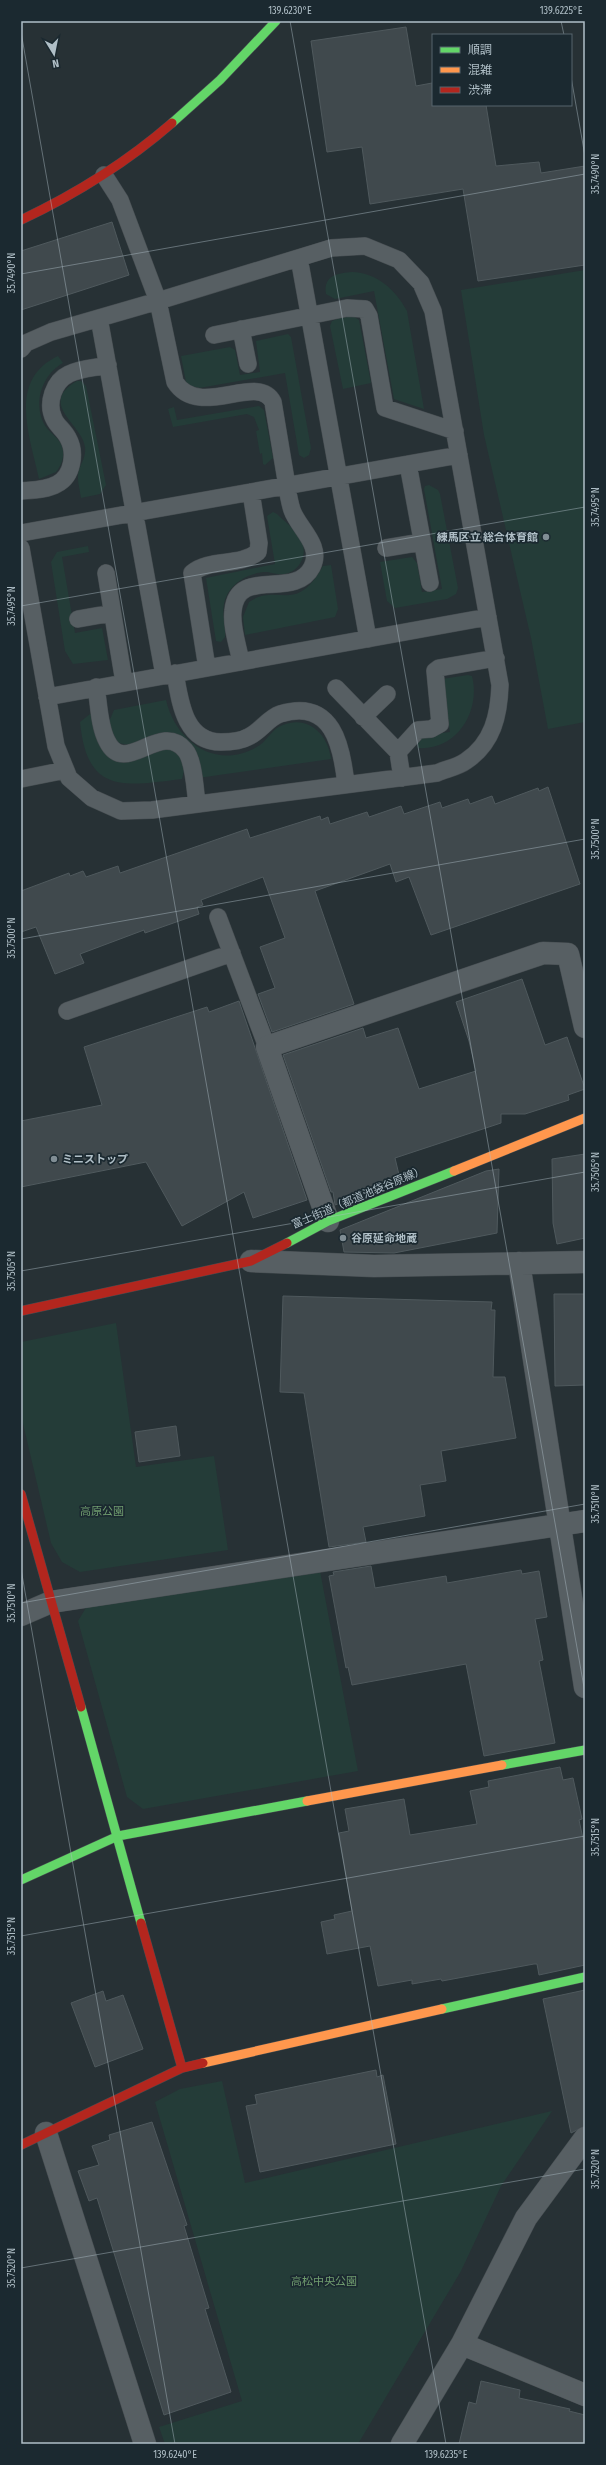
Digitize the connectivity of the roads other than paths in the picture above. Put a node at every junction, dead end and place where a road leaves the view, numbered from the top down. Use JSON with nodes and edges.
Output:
{"nodes":[{"id":1,"x":276,"y":21,"type":"edge"},
{"id":2,"x":104,"y":175,"type":"junction"},
{"id":3,"x":21,"y":220,"type":"edge"},
{"id":4,"x":299,"y":258,"type":"junction"},
{"id":5,"x":158,"y":301,"type":"junction"},
{"id":6,"x":310,"y":315,"type":"junction"},
{"id":7,"x":99,"y":318,"type":"junction"},
{"id":8,"x":242,"y":329,"type":"junction"},
{"id":9,"x":214,"y":335,"type":"dead end"},
{"id":10,"x":21,"y":349,"type":"edge"},
{"id":11,"x":248,"y":364,"type":"dead end"},
{"id":12,"x":108,"y":365,"type":"junction"},
{"id":13,"x":455,"y":431,"type":"junction"},
{"id":14,"x":459,"y":455,"type":"junction"},
{"id":15,"x":408,"y":464,"type":"junction"},
{"id":16,"x":338,"y":476,"type":"junction"},
{"id":17,"x":288,"y":486,"type":"junction"},
{"id":18,"x":21,"y":491,"type":"edge"},
{"id":19,"x":251,"y":492,"type":"junction"},
{"id":20,"x":135,"y":513,"type":"junction"},
{"id":21,"x":21,"y":533,"type":"edge"},
{"id":22,"x":422,"y":542,"type":"junction"},
{"id":23,"x":21,"y":548,"type":"edge"},
{"id":24,"x":386,"y":548,"type":"dead end"},
{"id":25,"x":23,"y":570,"type":"edge"},
{"id":26,"x":106,"y":573,"type":"dead end"},
{"id":27,"x":430,"y":583,"type":"dead end"},
{"id":28,"x":112,"y":613,"type":"junction"},
{"id":29,"x":488,"y":617,"type":"junction"},
{"id":30,"x":78,"y":619,"type":"dead end"},
{"id":31,"x":368,"y":639,"type":"junction"},
{"id":32,"x":496,"y":658,"type":"junction"},
{"id":33,"x":240,"y":662,"type":"junction"},
{"id":34,"x":207,"y":668,"type":"junction"},
{"id":35,"x":170,"y":674,"type":"junction"},
{"id":36,"x":124,"y":682,"type":"junction"},
{"id":37,"x":96,"y":687,"type":"junction"},
{"id":38,"x":336,"y":688,"type":"dead end"},
{"id":39,"x":387,"y":694,"type":"dead end"},
{"id":40,"x":47,"y":696,"type":"junction"},
{"id":41,"x":363,"y":717,"type":"junction"},
{"id":42,"x":398,"y":752,"type":"junction"},
{"id":43,"x":66,"y":770,"type":"junction"},
{"id":44,"x":402,"y":778,"type":"junction"},
{"id":45,"x":21,"y":779,"type":"edge"},
{"id":46,"x":346,"y":785,"type":"junction"},
{"id":47,"x":197,"y":804,"type":"junction"},
{"id":48,"x":218,"y":917,"type":"dead end"},
{"id":49,"x":232,"y":953,"type":"junction"},
{"id":50,"x":67,"y":1011,"type":"dead end"},
{"id":51,"x":585,"y":1027,"type":"edge"},
{"id":52,"x":267,"y":1047,"type":"junction"},
{"id":53,"x":585,"y":1118,"type":"edge"},
{"id":54,"x":328,"y":1221,"type":"junction"},
{"id":55,"x":251,"y":1261,"type":"junction"},
{"id":56,"x":585,"y":1262,"type":"edge"},
{"id":57,"x":519,"y":1263,"type":"junction"},
{"id":58,"x":21,"y":1312,"type":"edge"},
{"id":59,"x":21,"y":1494,"type":"edge"},
{"id":60,"x":585,"y":1521,"type":"edge"},
{"id":61,"x":560,"y":1524,"type":"junction"},
{"id":62,"x":51,"y":1602,"type":"junction"},
{"id":63,"x":21,"y":1615,"type":"edge"},
{"id":64,"x":585,"y":1687,"type":"edge"},
{"id":65,"x":585,"y":1750,"type":"edge"},
{"id":66,"x":118,"y":1836,"type":"junction"},
{"id":67,"x":21,"y":1880,"type":"edge"},
{"id":68,"x":585,"y":1977,"type":"edge"},
{"id":69,"x":182,"y":2068,"type":"junction"},
{"id":70,"x":46,"y":2133,"type":"junction"},
{"id":71,"x":585,"y":2138,"type":"edge"},
{"id":72,"x":21,"y":2145,"type":"edge"},
{"id":73,"x":462,"y":2344,"type":"junction"},
{"id":74,"x":585,"y":2395,"type":"edge"},
{"id":75,"x":144,"y":2444,"type":"edge"},
{"id":76,"x":402,"y":2444,"type":"edge"}],
"edges":[{"from":1,"to":2,"type":"street"},
{"from":2,"to":3,"type":"street"},
{"from":2,"to":5,"type":"lane"},
{"from":4,"to":5,"type":"lane"},
{"from":4,"to":6,"type":"lane"},
{"from":4,"to":13,"type":"lane"},
{"from":5,"to":7,"type":"lane"},
{"from":5,"to":17,"type":"lane"},
{"from":6,"to":8,"type":"lane"},
{"from":6,"to":13,"type":"lane"},
{"from":6,"to":16,"type":"lane"},
{"from":7,"to":10,"type":"lane"},
{"from":7,"to":12,"type":"lane"},
{"from":8,"to":9,"type":"lane"},
{"from":8,"to":11,"type":"lane"},
{"from":12,"to":18,"type":"lane"},
{"from":12,"to":20,"type":"lane"},
{"from":13,"to":14,"type":"lane"},
{"from":14,"to":15,"type":"lane"},
{"from":14,"to":29,"type":"lane"},
{"from":15,"to":16,"type":"lane"},
{"from":15,"to":22,"type":"lane"},
{"from":16,"to":17,"type":"lane"},
{"from":16,"to":31,"type":"lane"},
{"from":17,"to":19,"type":"lane"},
{"from":17,"to":33,"type":"lane"},
{"from":19,"to":20,"type":"lane"},
{"from":19,"to":34,"type":"lane"},
{"from":20,"to":21,"type":"lane"},
{"from":20,"to":35,"type":"lane"},
{"from":22,"to":24,"type":"lane"},
{"from":22,"to":27,"type":"lane"},
{"from":23,"to":25,"type":"lane"},
{"from":25,"to":40,"type":"lane"},
{"from":26,"to":28,"type":"lane"},
{"from":28,"to":30,"type":"lane"},
{"from":28,"to":36,"type":"lane"},
{"from":29,"to":31,"type":"lane"},
{"from":29,"to":32,"type":"lane"},
{"from":31,"to":33,"type":"lane"},
{"from":32,"to":42,"type":"lane"},
{"from":32,"to":44,"type":"lane"},
{"from":33,"to":34,"type":"lane"},
{"from":34,"to":35,"type":"lane"},
{"from":35,"to":36,"type":"lane"},
{"from":35,"to":46,"type":"lane"},
{"from":36,"to":37,"type":"lane"},
{"from":37,"to":40,"type":"lane"},
{"from":37,"to":47,"type":"lane"},
{"from":38,"to":41,"type":"lane"},
{"from":39,"to":41,"type":"lane"},
{"from":40,"to":43,"type":"lane"},
{"from":41,"to":42,"type":"lane"},
{"from":42,"to":44,"type":"lane"},
{"from":43,"to":45,"type":"lane"},
{"from":43,"to":47,"type":"lane"},
{"from":44,"to":46,"type":"lane"},
{"from":46,"to":47,"type":"lane"},
{"from":48,"to":49,"type":"lane"},
{"from":49,"to":50,"type":"lane"},
{"from":49,"to":52,"type":"lane"},
{"from":51,"to":52,"type":"street"},
{"from":52,"to":54,"type":"street"},
{"from":53,"to":54,"type":"street","name":"富士街道（都道池袋谷原線）"},
{"from":54,"to":55,"type":"street","name":"富士街道（都道池袋谷原線）"},
{"from":55,"to":57,"type":"street"},
{"from":55,"to":58,"type":"street","name":"富士街道（都道池袋谷原線）"},
{"from":56,"to":57,"type":"street"},
{"from":57,"to":61,"type":"street"},
{"from":59,"to":62,"type":"street"},
{"from":60,"to":61,"type":"street"},
{"from":61,"to":62,"type":"street"},
{"from":61,"to":64,"type":"street"},
{"from":62,"to":63,"type":"street"},
{"from":62,"to":66,"type":"street"},
{"from":65,"to":66,"type":"street"},
{"from":66,"to":67,"type":"street"},
{"from":66,"to":69,"type":"street"},
{"from":68,"to":69,"type":"street"},
{"from":69,"to":70,"type":"street"},
{"from":70,"to":72,"type":"street"},
{"from":70,"to":75,"type":"street"},
{"from":71,"to":73,"type":"street"},
{"from":73,"to":74,"type":"street"},
{"from":73,"to":76,"type":"street"}]}
